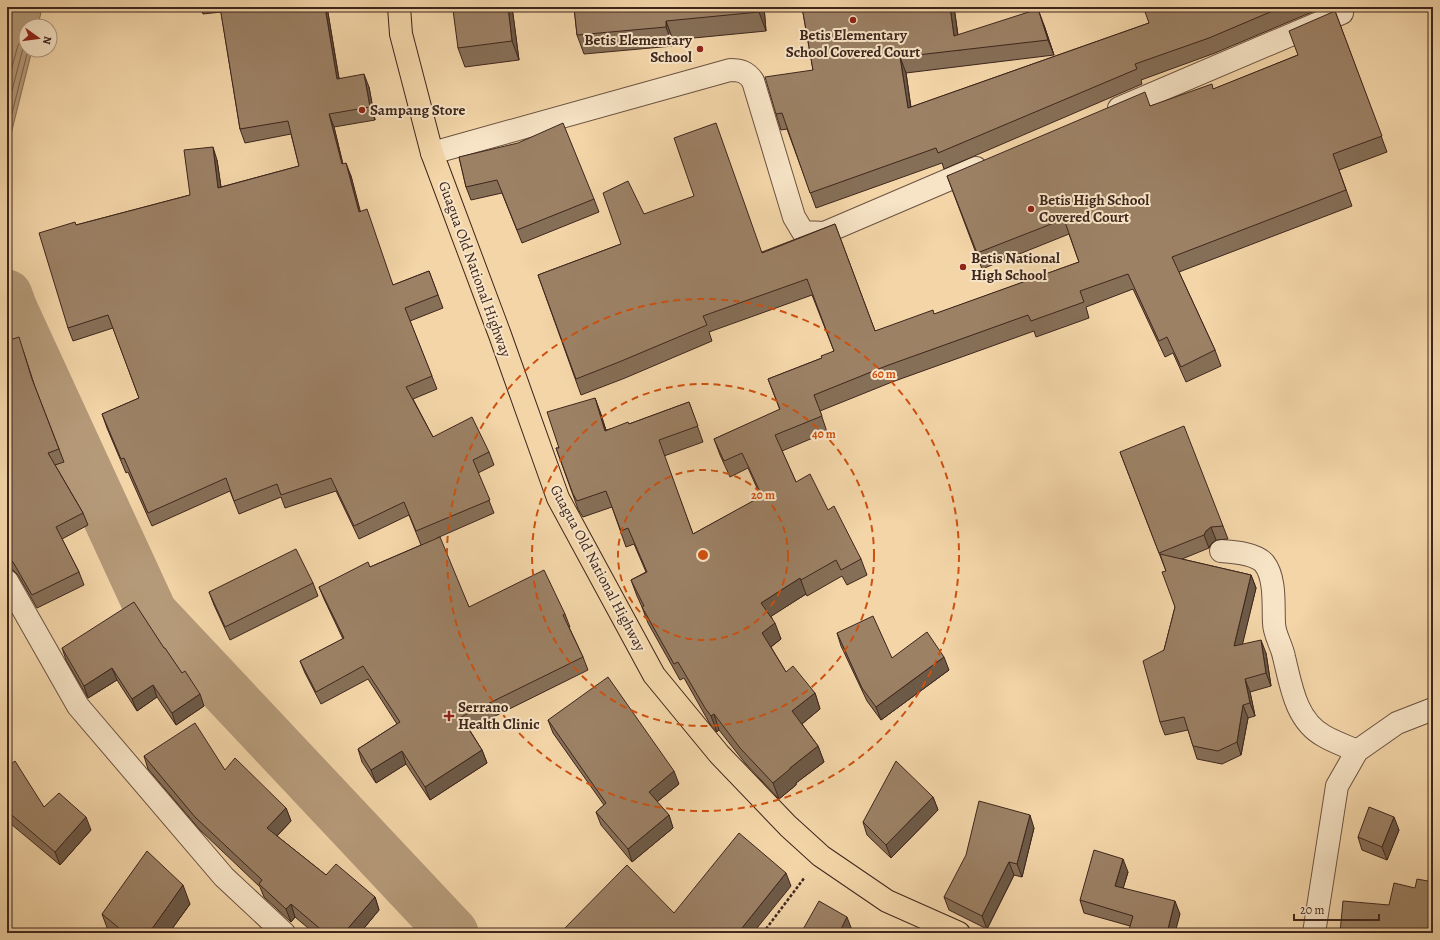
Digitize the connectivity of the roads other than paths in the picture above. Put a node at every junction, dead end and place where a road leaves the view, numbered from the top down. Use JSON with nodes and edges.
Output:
{"nodes":[{"id":1,"x":399,"y":7,"type":"edge"},
{"id":2,"x":1342,"y":13,"type":"dead end"},
{"id":3,"x":1101,"y":115,"type":"edge"},
{"id":4,"x":432,"y":153,"type":"junction"},
{"id":5,"x":992,"y":162,"type":"edge"},
{"id":6,"x":1222,"y":551,"type":"dead end"},
{"id":7,"x":7,"y":581,"type":"edge"},
{"id":8,"x":1433,"y":709,"type":"edge"},
{"id":9,"x":1357,"y":751,"type":"junction"},
{"id":10,"x":284,"y":933,"type":"edge"},
{"id":11,"x":959,"y":933,"type":"edge"},
{"id":12,"x":1314,"y":933,"type":"edge"}],
"edges":[{"from":1,"to":4,"type":"main road","name":"Guagua Old National Highway"},
{"from":2,"to":3,"type":"street"},
{"from":4,"to":5,"type":"street"},
{"from":4,"to":11,"type":"main road","name":"Guagua Old National Highway"},
{"from":6,"to":9,"type":"street"},
{"from":7,"to":10,"type":"street"},
{"from":8,"to":9,"type":"street"},
{"from":9,"to":12,"type":"street"}]}
